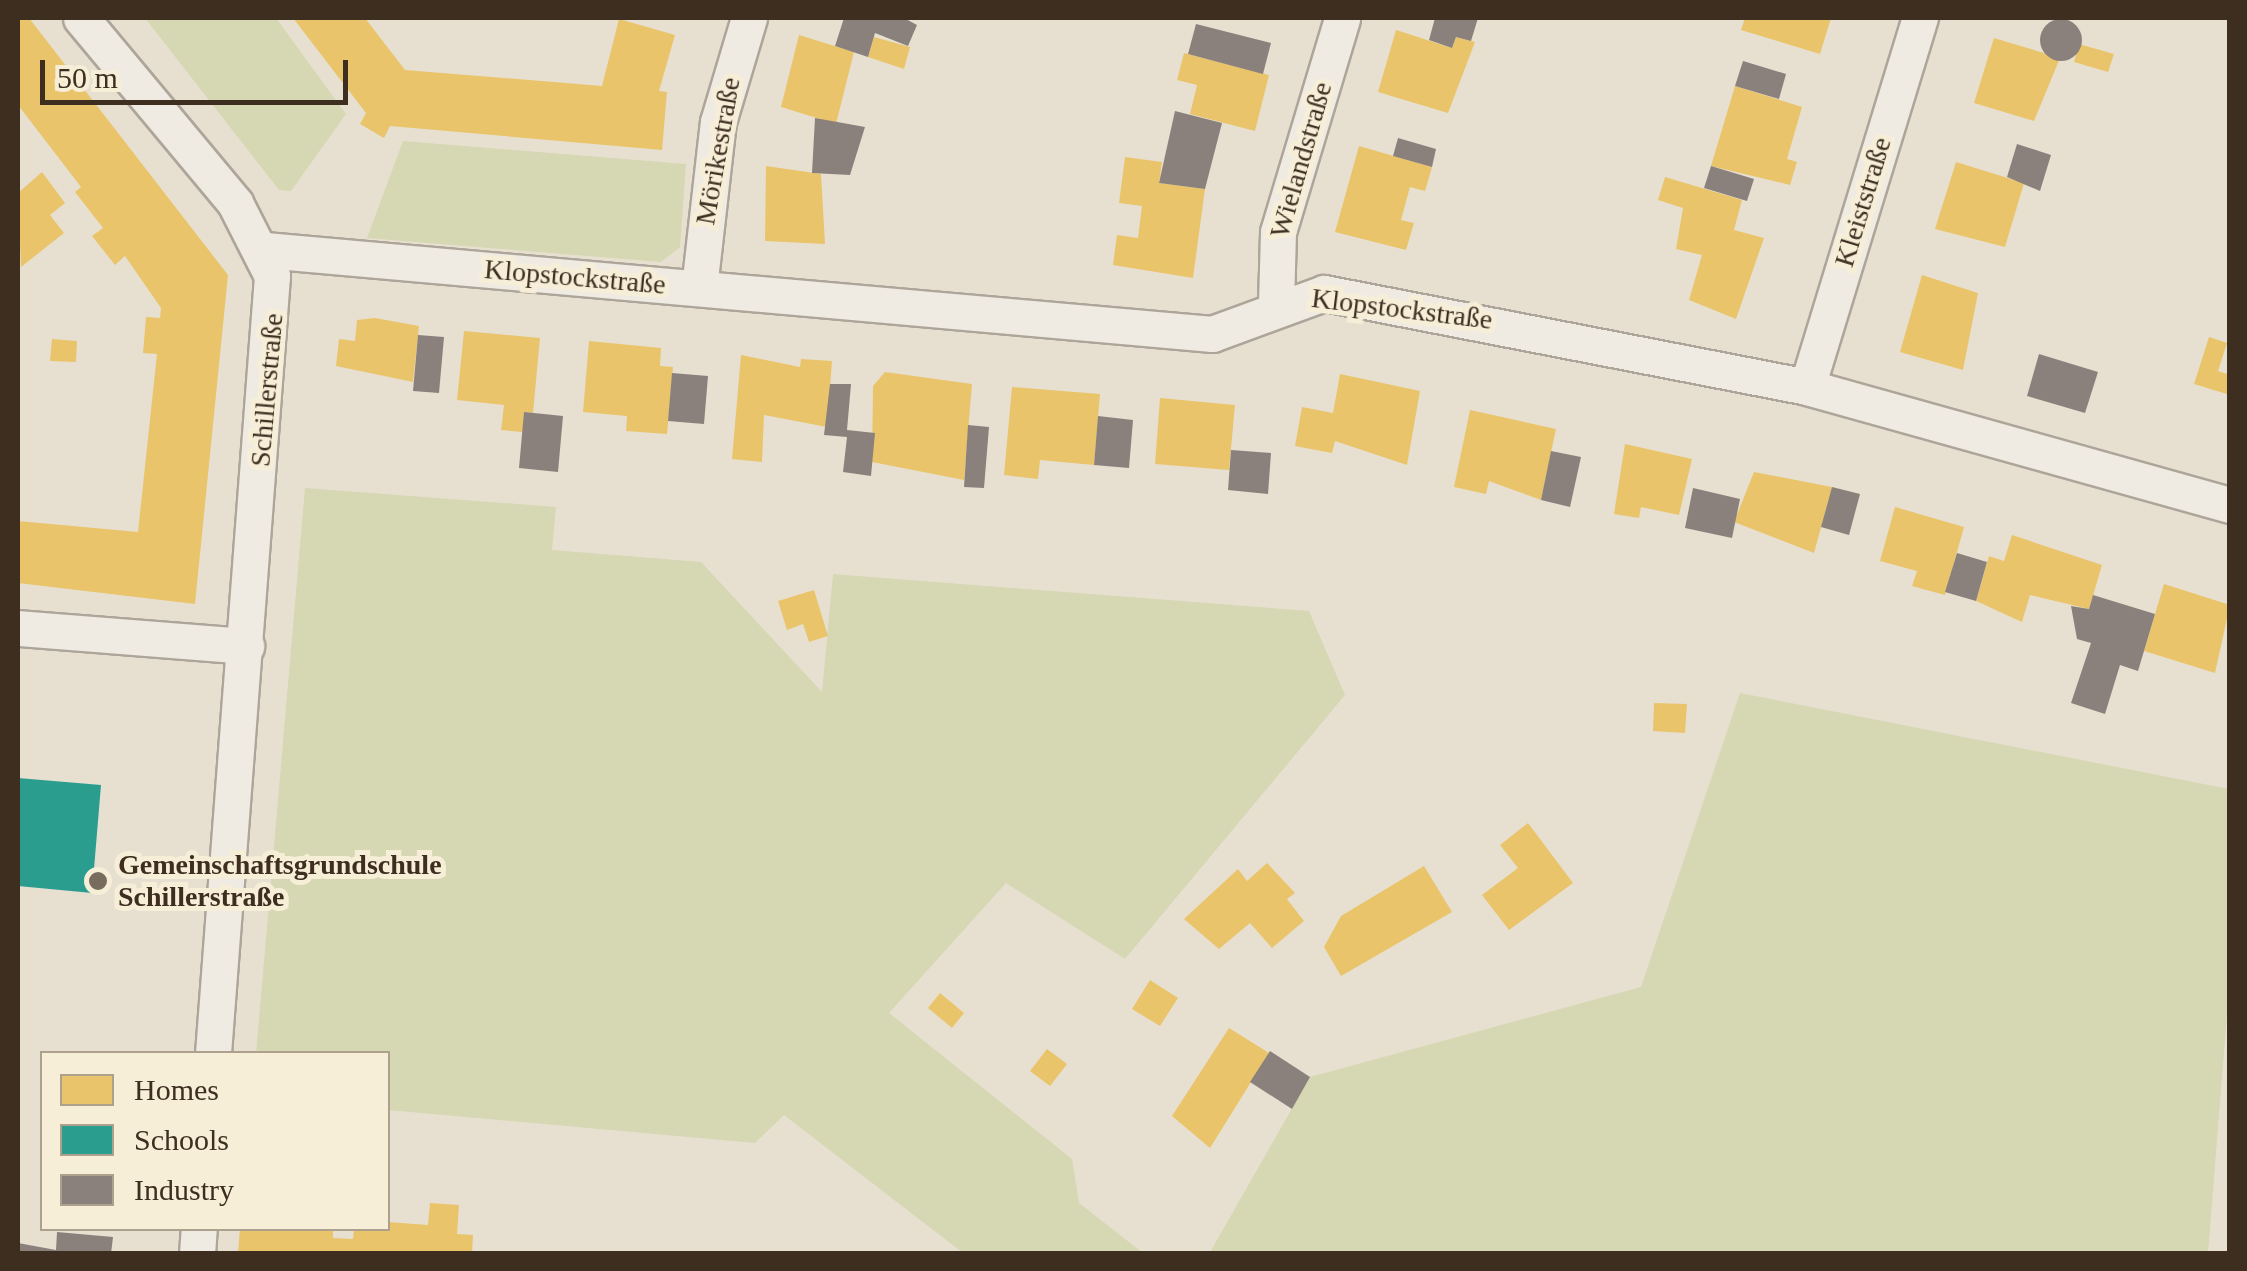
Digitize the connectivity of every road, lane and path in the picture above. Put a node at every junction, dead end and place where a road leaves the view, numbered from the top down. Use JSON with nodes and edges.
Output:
{"nodes":[{"id":1,"x":81,"y":18,"type":"edge"},
{"id":2,"x":749,"y":18,"type":"edge"},
{"id":3,"x":1342,"y":18,"type":"edge"},
{"id":4,"x":1920,"y":18,"type":"edge"},
{"id":5,"x":264,"y":250,"type":"junction"},
{"id":6,"x":699,"y":288,"type":"junction"},
{"id":7,"x":1276,"y":304,"type":"junction"},
{"id":8,"x":1807,"y":388,"type":"junction"},
{"id":9,"x":2230,"y":505,"type":"edge"},
{"id":10,"x":18,"y":628,"type":"edge"},
{"id":11,"x":246,"y":646,"type":"junction"},
{"id":12,"x":213,"y":1051,"type":"edge"}],
"edges":[{"from":1,"to":5,"type":"street","name":"Schillerstraße"},
{"from":2,"to":6,"type":"street","name":"Mörikestraße"},
{"from":3,"to":7,"type":"street","name":"Wielandstraße"},
{"from":4,"to":8,"type":"street","name":"Kleiststraße"},
{"from":5,"to":6,"type":"street","name":"Klopstockstraße"},
{"from":5,"to":11,"type":"street","name":"Schillerstraße"},
{"from":6,"to":7,"type":"street","name":"Klopstockstraße"},
{"from":7,"to":8,"type":"street","name":"Klopstockstraße"},
{"from":8,"to":9,"type":"street","name":"Klopstockstraße"},
{"from":10,"to":11,"type":"street"},
{"from":11,"to":12,"type":"street","name":"Schillerstraße"}]}
